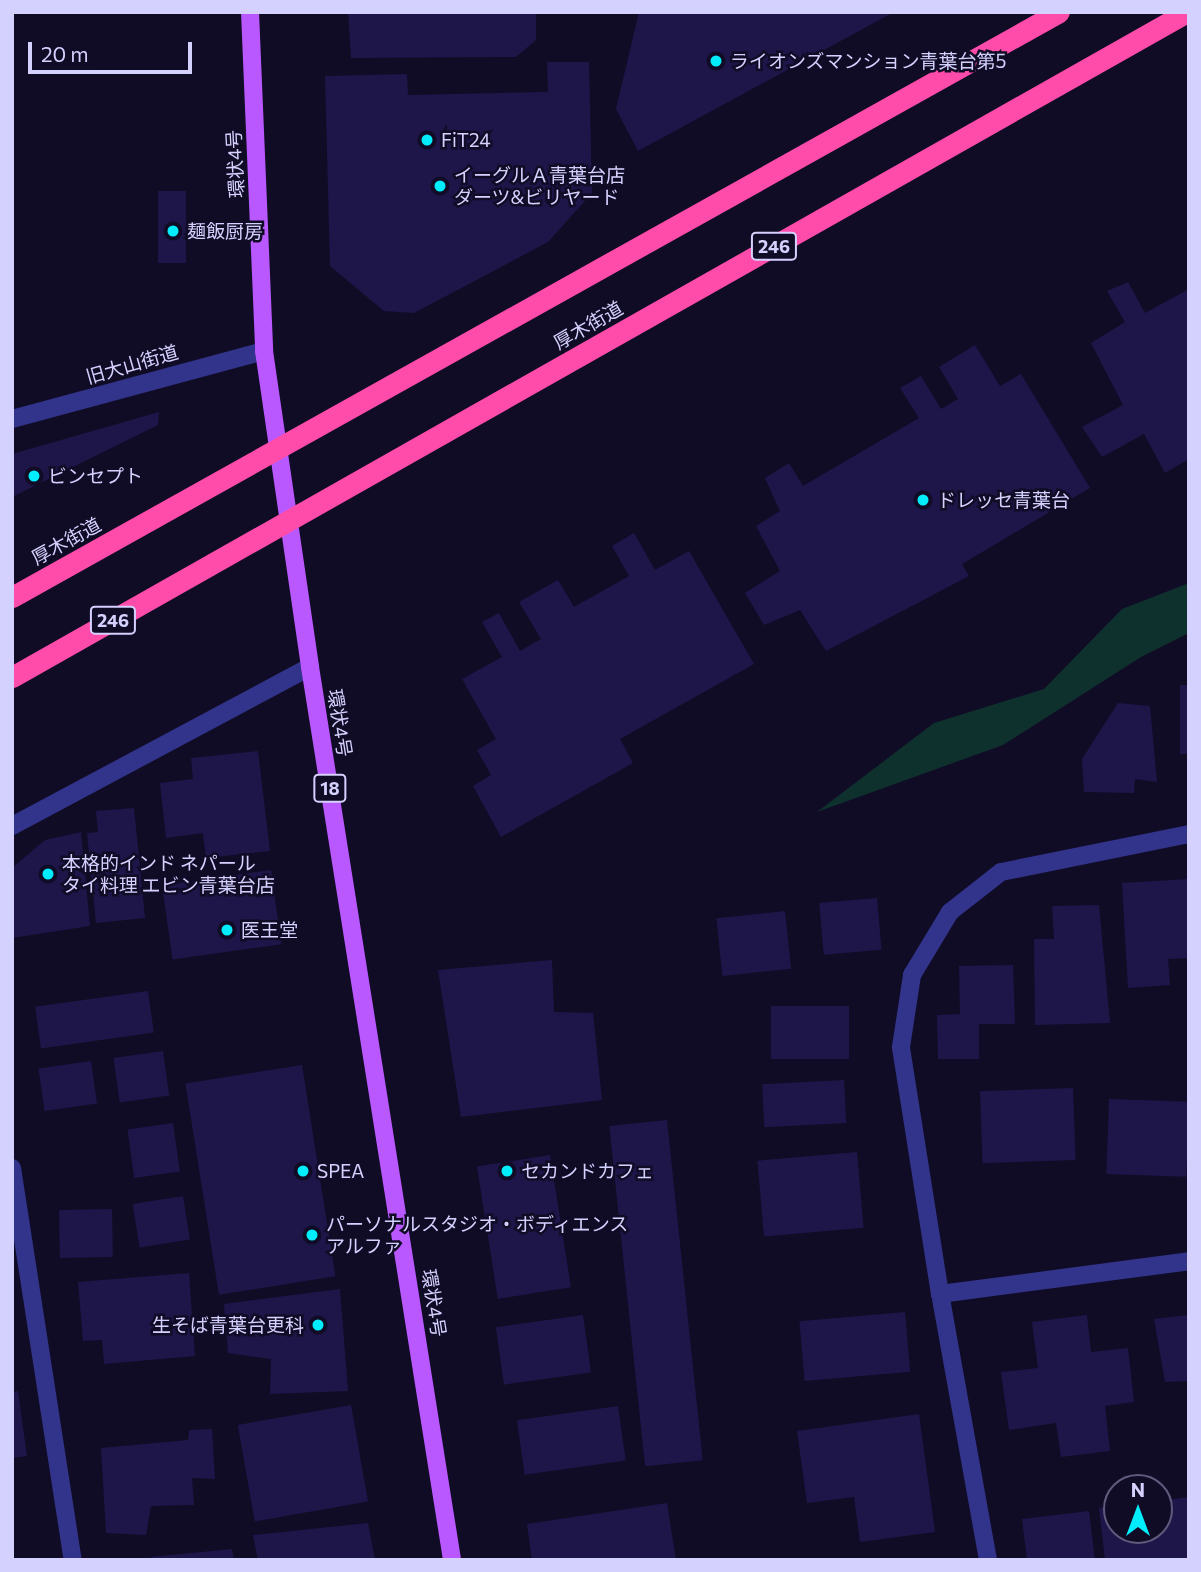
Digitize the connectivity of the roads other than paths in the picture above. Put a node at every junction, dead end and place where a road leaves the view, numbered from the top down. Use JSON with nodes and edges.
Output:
{"nodes":[{"id":1,"x":250,"y":12,"type":"edge"},
{"id":2,"x":1059,"y":12,"type":"edge"},
{"id":3,"x":1186,"y":12,"type":"edge"},
{"id":4,"x":264,"y":351,"type":"junction"},
{"id":5,"x":12,"y":419,"type":"edge"},
{"id":6,"x":12,"y":597,"type":"edge"},
{"id":7,"x":310,"y":667,"type":"junction"},
{"id":8,"x":12,"y":677,"type":"edge"},
{"id":9,"x":12,"y":826,"type":"edge"},
{"id":10,"x":1189,"y":834,"type":"edge"},
{"id":11,"x":12,"y":1168,"type":"edge"},
{"id":12,"x":1189,"y":1261,"type":"edge"},
{"id":13,"x":940,"y":1294,"type":"junction"},
{"id":14,"x":73,"y":1560,"type":"edge"},
{"id":15,"x":452,"y":1560,"type":"edge"},
{"id":16,"x":988,"y":1560,"type":"edge"}],
"edges":[{"from":1,"to":4,"type":"main road","name":"環状4号","number":"18"},
{"from":2,"to":6,"type":"highway","name":"厚木街道"},
{"from":3,"to":8,"type":"highway","name":"厚木街道","number":"246"},
{"from":4,"to":5,"type":"street","name":"旧大山街道"},
{"from":4,"to":7,"type":"main road","name":"環状4号","number":"18"},
{"from":7,"to":9,"type":"street"},
{"from":7,"to":15,"type":"main road","name":"環状4号","number":"18"},
{"from":10,"to":13,"type":"street"},
{"from":11,"to":14,"type":"street"},
{"from":12,"to":13,"type":"street"},
{"from":13,"to":16,"type":"street"}]}
